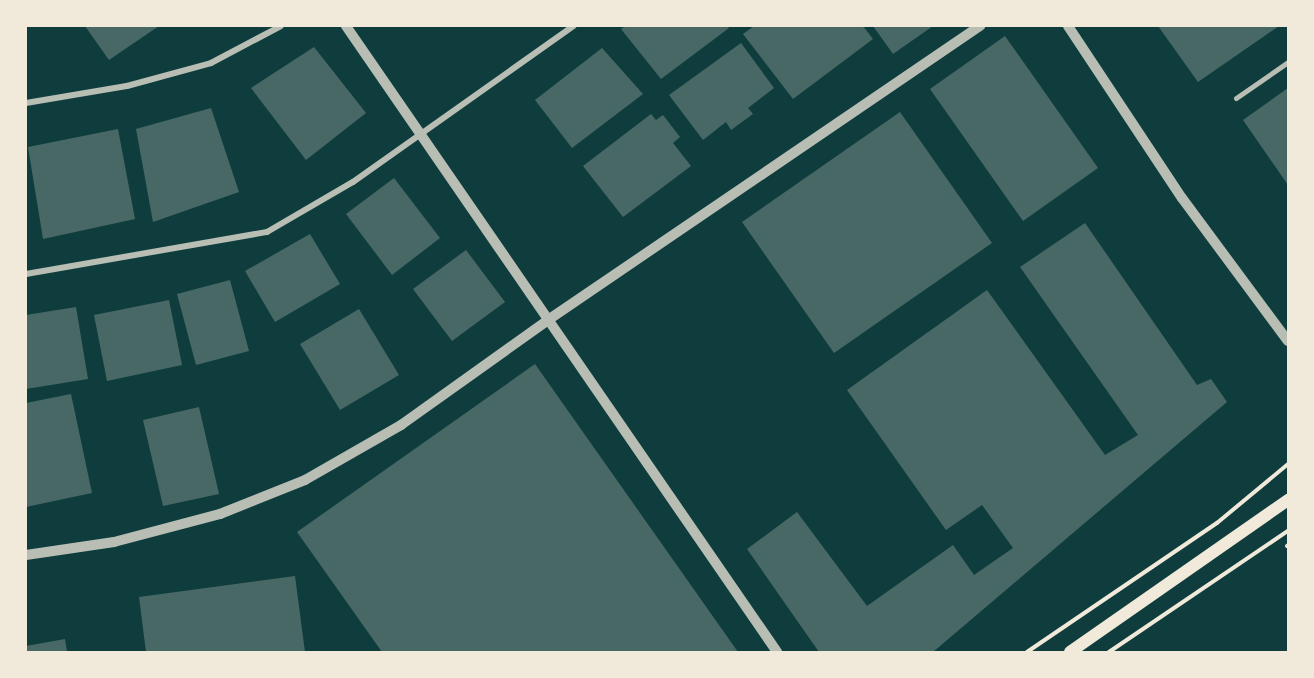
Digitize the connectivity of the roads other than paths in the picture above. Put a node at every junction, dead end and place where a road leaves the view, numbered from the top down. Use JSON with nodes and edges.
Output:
{"nodes":[{"id":1,"x":281,"y":26,"type":"edge"},
{"id":2,"x":345,"y":26,"type":"edge"},
{"id":3,"x":573,"y":26,"type":"edge"},
{"id":4,"x":980,"y":26,"type":"edge"},
{"id":5,"x":1068,"y":26,"type":"edge"},
{"id":6,"x":1288,"y":62,"type":"edge"},
{"id":7,"x":1236,"y":98,"type":"dead end"},
{"id":8,"x":26,"y":103,"type":"edge"},
{"id":9,"x":420,"y":134,"type":"junction"},
{"id":10,"x":26,"y":274,"type":"edge"},
{"id":11,"x":548,"y":320,"type":"junction"},
{"id":12,"x":1288,"y":341,"type":"edge"},
{"id":13,"x":1288,"y":500,"type":"edge"},
{"id":14,"x":26,"y":555,"type":"edge"},
{"id":15,"x":777,"y":652,"type":"edge"},
{"id":16,"x":1070,"y":652,"type":"edge"}],
"edges":[{"from":1,"to":8,"type":"street"},
{"from":2,"to":9,"type":"street"},
{"from":3,"to":9,"type":"street"},
{"from":4,"to":11,"type":"street"},
{"from":5,"to":12,"type":"street"},
{"from":6,"to":7,"type":"street"},
{"from":9,"to":10,"type":"street"},
{"from":9,"to":11,"type":"street"},
{"from":11,"to":14,"type":"street"},
{"from":11,"to":15,"type":"street"},
{"from":13,"to":16,"type":"main road"}]}
